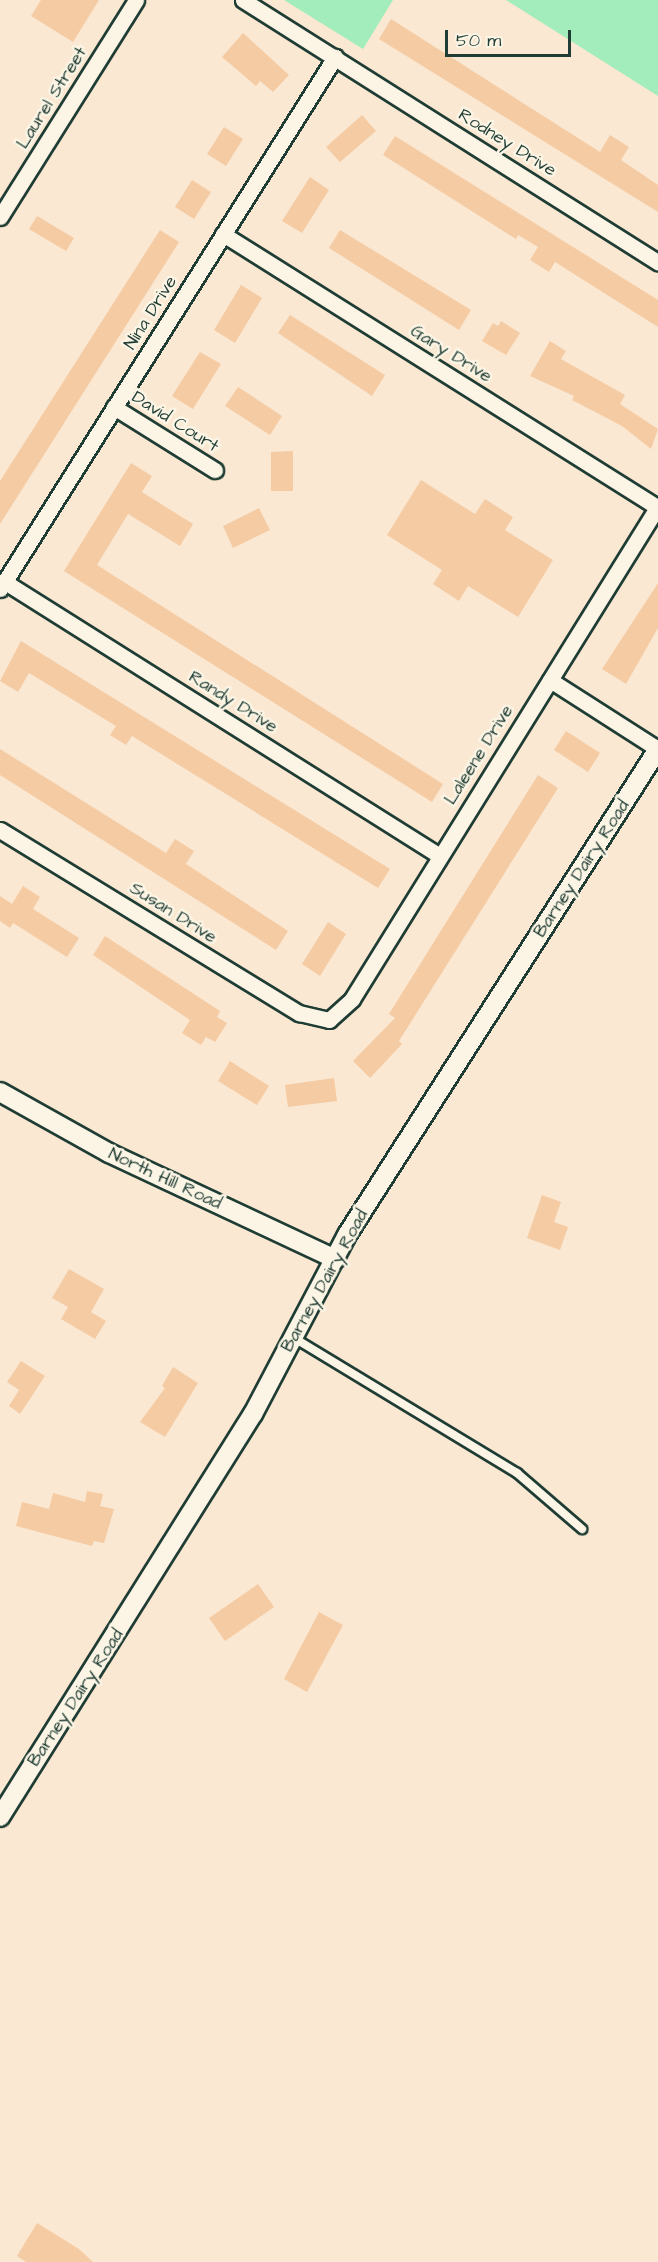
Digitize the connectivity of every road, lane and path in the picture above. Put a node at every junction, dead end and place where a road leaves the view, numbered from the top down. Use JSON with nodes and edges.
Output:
{"nodes":[{"id":1,"x":136,"y":0,"type":"edge"},
{"id":2,"x":243,"y":0,"type":"edge"},
{"id":3,"x":335,"y":57,"type":"junction"},
{"id":4,"x":0,"y":217,"type":"edge"},
{"id":5,"x":223,"y":234,"type":"junction"},
{"id":6,"x":658,"y":262,"type":"edge"},
{"id":7,"x":114,"y":407,"type":"junction"},
{"id":8,"x":215,"y":470,"type":"dead end"},
{"id":9,"x":658,"y":507,"type":"edge"},
{"id":10,"x":2,"y":586,"type":"edge"},
{"id":11,"x":550,"y":680,"type":"junction"},
{"id":12,"x":658,"y":749,"type":"edge"},
{"id":13,"x":0,"y":830,"type":"edge"},
{"id":14,"x":440,"y":856,"type":"junction"},
{"id":15,"x":329,"y":1020,"type":"joint"},
{"id":16,"x":0,"y":1092,"type":"edge"},
{"id":17,"x":335,"y":1259,"type":"junction"},
{"id":18,"x":294,"y":1338,"type":"junction"},
{"id":19,"x":582,"y":1529,"type":"dead end"},
{"id":20,"x":0,"y":1817,"type":"edge"}],
"edges":[{"from":1,"to":4,"type":"street","name":"Laurel Street"},
{"from":2,"to":3,"type":"street","name":"Rodney Drive"},
{"from":3,"to":5,"type":"street","name":"Nina Drive"},
{"from":3,"to":6,"type":"street","name":"Rodney Drive"},
{"from":5,"to":7,"type":"street","name":"Nina Drive"},
{"from":5,"to":9,"type":"street","name":"Gary Drive"},
{"from":7,"to":8,"type":"street","name":"David Court"},
{"from":7,"to":10,"type":"street","name":"Nina Drive"},
{"from":9,"to":11,"type":"street","name":"Laleene Drive"},
{"from":10,"to":14,"type":"street","name":"Randy Drive"},
{"from":11,"to":12,"type":"street"},
{"from":11,"to":14,"type":"street","name":"Laleene Drive"},
{"from":12,"to":17,"type":"street","name":"Barney Dairy Road"},
{"from":13,"to":15,"type":"street","name":"Susan Drive"},
{"from":14,"to":15,"type":"street","name":"Laleene Drive"},
{"from":16,"to":17,"type":"street","name":"North Hill Road"},
{"from":17,"to":18,"type":"street","name":"Barney Dairy Road"},
{"from":18,"to":19,"type":"lane"},
{"from":18,"to":20,"type":"street","name":"Barney Dairy Road"}]}
